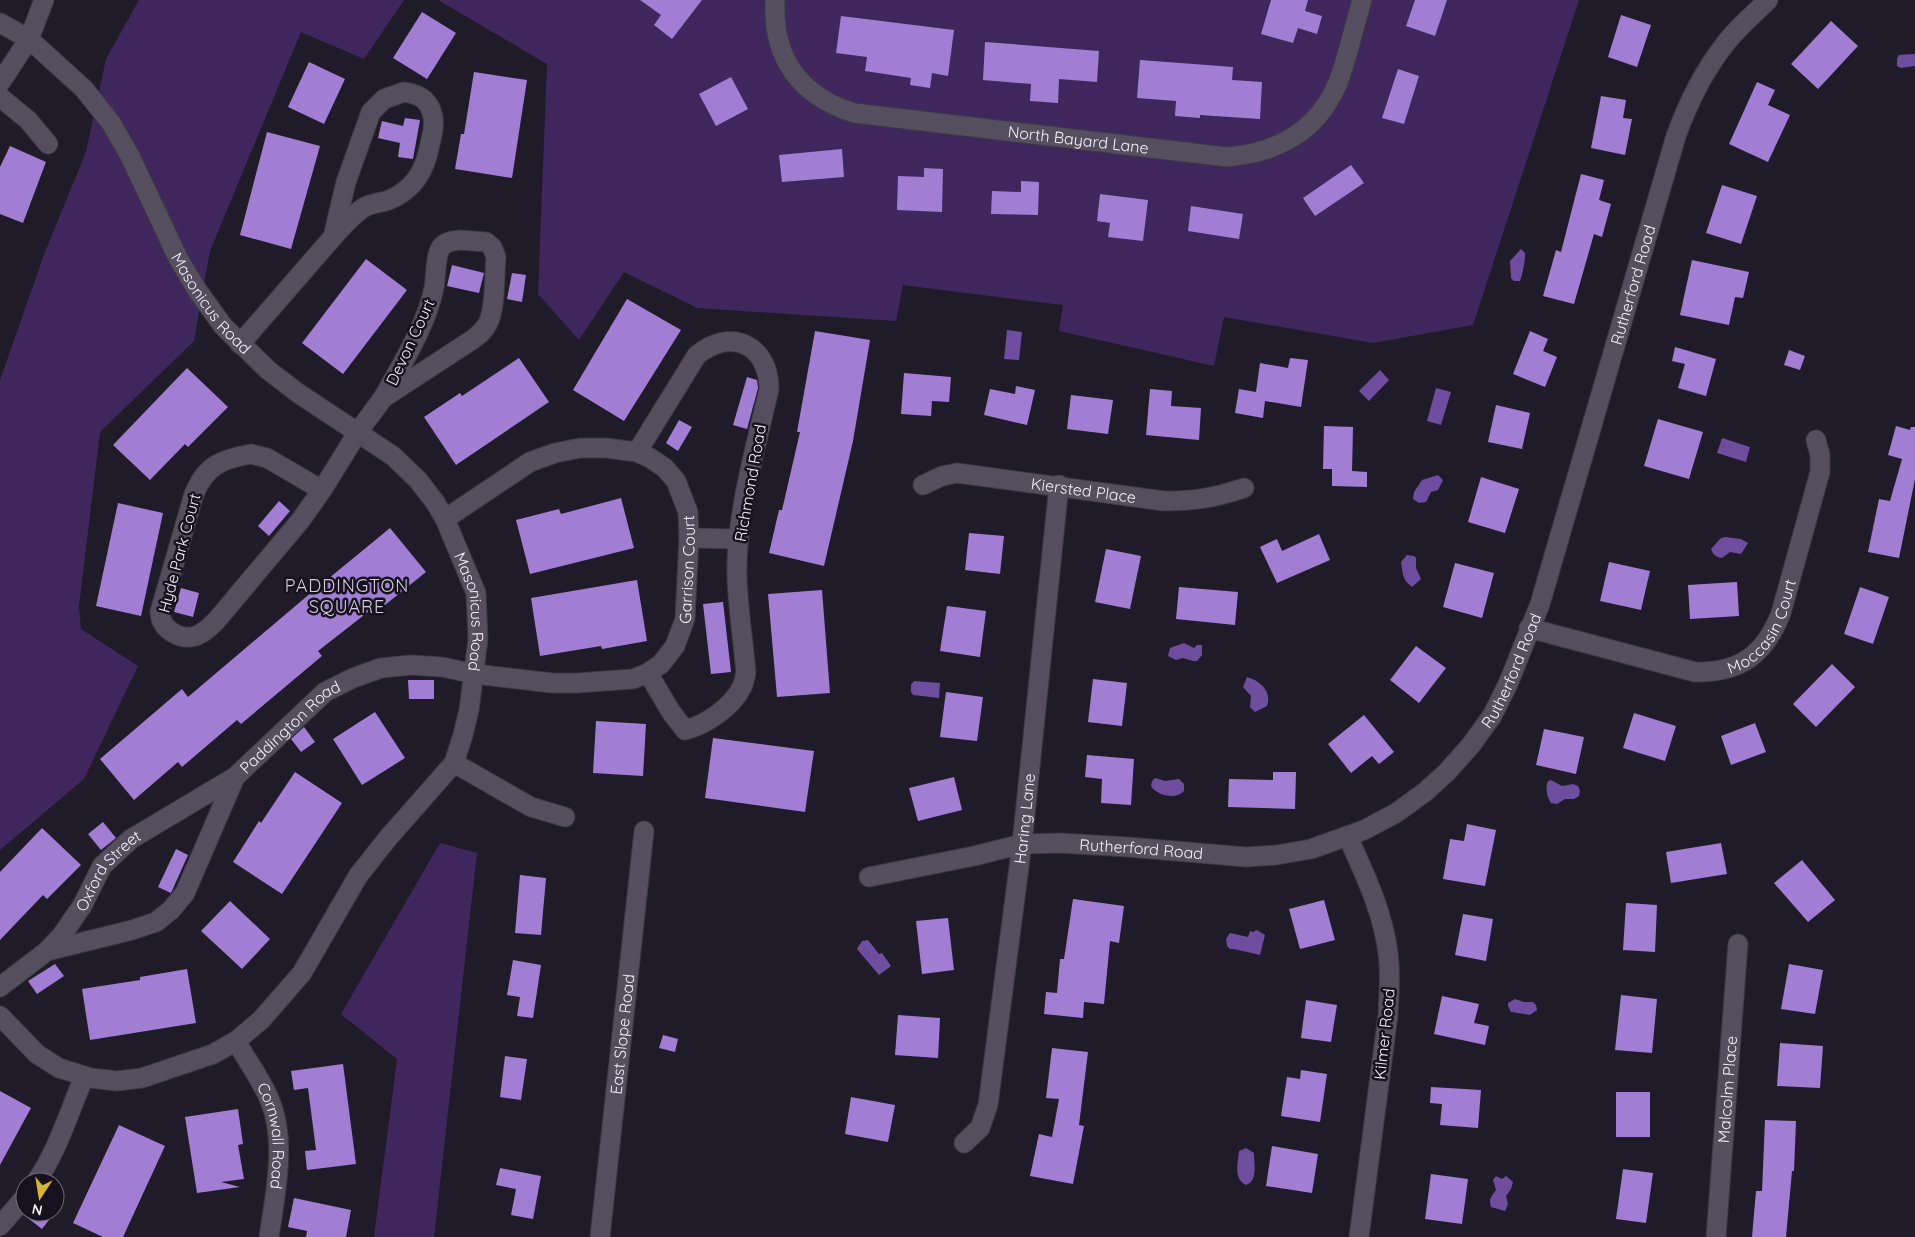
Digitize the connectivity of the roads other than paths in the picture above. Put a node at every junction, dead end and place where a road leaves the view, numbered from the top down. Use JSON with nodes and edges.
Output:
{"nodes":[{"id":1,"x":44,"y":0,"type":"edge"},
{"id":2,"x":775,"y":0,"type":"edge"},
{"id":3,"x":1362,"y":0,"type":"edge"},
{"id":4,"x":1768,"y":0,"type":"edge"},
{"id":5,"x":0,"y":23,"type":"edge"},
{"id":6,"x":29,"y":39,"type":"junction"},
{"id":7,"x":0,"y":83,"type":"edge"},
{"id":8,"x":0,"y":97,"type":"edge"},
{"id":9,"x":48,"y":144,"type":"dead end"},
{"id":10,"x":333,"y":237,"type":"junction"},
{"id":11,"x":240,"y":344,"type":"junction"},
{"id":12,"x":383,"y":398,"type":"junction"},
{"id":13,"x":358,"y":432,"type":"junction"},
{"id":14,"x":1816,"y":440,"type":"dead end"},
{"id":15,"x":636,"y":452,"type":"junction"},
{"id":16,"x":923,"y":485,"type":"dead end"},
{"id":17,"x":1059,"y":486,"type":"junction"},
{"id":18,"x":1244,"y":488,"type":"dead end"},
{"id":19,"x":322,"y":490,"type":"junction"},
{"id":20,"x":446,"y":519,"type":"junction"},
{"id":21,"x":690,"y":538,"type":"junction"},
{"id":22,"x":739,"y":539,"type":"junction"},
{"id":23,"x":1530,"y":628,"type":"junction"},
{"id":24,"x":648,"y":673,"type":"junction"},
{"id":25,"x":475,"y":674,"type":"junction"},
{"id":26,"x":454,"y":763,"type":"junction"},
{"id":27,"x":235,"y":777,"type":"junction"},
{"id":28,"x":565,"y":817,"type":"dead end"},
{"id":29,"x":644,"y":831,"type":"dead end"},
{"id":30,"x":1348,"y":837,"type":"junction"},
{"id":31,"x":1022,"y":844,"type":"junction"},
{"id":32,"x":869,"y":877,"type":"dead end"},
{"id":33,"x":1738,"y":944,"type":"dead end"},
{"id":34,"x":48,"y":951,"type":"junction"},
{"id":35,"x":0,"y":987,"type":"edge"},
{"id":36,"x":0,"y":1016,"type":"edge"},
{"id":37,"x":236,"y":1041,"type":"junction"},
{"id":38,"x":84,"y":1077,"type":"junction"},
{"id":39,"x":964,"y":1143,"type":"dead end"},
{"id":40,"x":43,"y":1172,"type":"edge"},
{"id":41,"x":15,"y":1209,"type":"edge"},
{"id":42,"x":0,"y":1226,"type":"edge"},
{"id":43,"x":269,"y":1237,"type":"edge"},
{"id":44,"x":600,"y":1237,"type":"edge"},
{"id":45,"x":1359,"y":1237,"type":"edge"},
{"id":46,"x":1716,"y":1237,"type":"edge"}],
"edges":[{"from":1,"to":6,"type":"street"},
{"from":2,"to":3,"type":"street","name":"North Bayard Lane"},
{"from":4,"to":23,"type":"street","name":"Rutherford Road"},
{"from":5,"to":6,"type":"street","name":"Masonicus Road"},
{"from":6,"to":7,"type":"street"},
{"from":6,"to":11,"type":"street","name":"Masonicus Road"},
{"from":8,"to":9,"type":"street"},
{"from":10,"to":10,"type":"street"},
{"from":10,"to":11,"type":"street"},
{"from":11,"to":13,"type":"street","name":"Masonicus Road"},
{"from":12,"to":12,"type":"street","name":"Devon Court"},
{"from":12,"to":13,"type":"street","name":"Devon Court"},
{"from":13,"to":19,"type":"street","name":"Hyde Park Court"},
{"from":13,"to":20,"type":"street","name":"Masonicus Road"},
{"from":14,"to":23,"type":"street","name":"Moccasin Court"},
{"from":15,"to":20,"type":"street","name":"Garrison Court"},
{"from":15,"to":21,"type":"street","name":"Garrison Court"},
{"from":15,"to":22,"type":"street","name":"Richmond Road"},
{"from":16,"to":17,"type":"street","name":"Kiersted Place"},
{"from":17,"to":18,"type":"street","name":"Kiersted Place"},
{"from":17,"to":31,"type":"street","name":"Haring Lane"},
{"from":19,"to":19,"type":"street","name":"Hyde Park Court"},
{"from":20,"to":25,"type":"street","name":"Masonicus Road"},
{"from":21,"to":22,"type":"street"},
{"from":21,"to":24,"type":"street","name":"Garrison Court"},
{"from":22,"to":24,"type":"street","name":"Richmond Road"},
{"from":23,"to":30,"type":"street","name":"Rutherford Road"},
{"from":24,"to":25,"type":"street","name":"Garrison Court"},
{"from":25,"to":26,"type":"street","name":"Masonicus Road"},
{"from":25,"to":27,"type":"street","name":"Paddington Road"},
{"from":26,"to":28,"type":"street"},
{"from":26,"to":37,"type":"street","name":"Masonicus Road"},
{"from":27,"to":34,"type":"street","name":"Oxford Street"},
{"from":27,"to":34,"type":"street","name":"Paddington Road"},
{"from":29,"to":44,"type":"street","name":"East Slope Road"},
{"from":30,"to":31,"type":"street","name":"Rutherford Road"},
{"from":30,"to":45,"type":"street","name":"Kilmer Road"},
{"from":31,"to":32,"type":"street","name":"Rutherford Road"},
{"from":31,"to":39,"type":"street","name":"Haring Lane"},
{"from":33,"to":46,"type":"street","name":"Malcolm Place"},
{"from":34,"to":35,"type":"street","name":"Oxford Street"},
{"from":36,"to":38,"type":"street","name":"Masonicus Road"},
{"from":37,"to":38,"type":"street","name":"Masonicus Road"},
{"from":37,"to":43,"type":"street","name":"Cornwall Road"},
{"from":38,"to":40,"type":"street"},
{"from":41,"to":42,"type":"street"}]}
